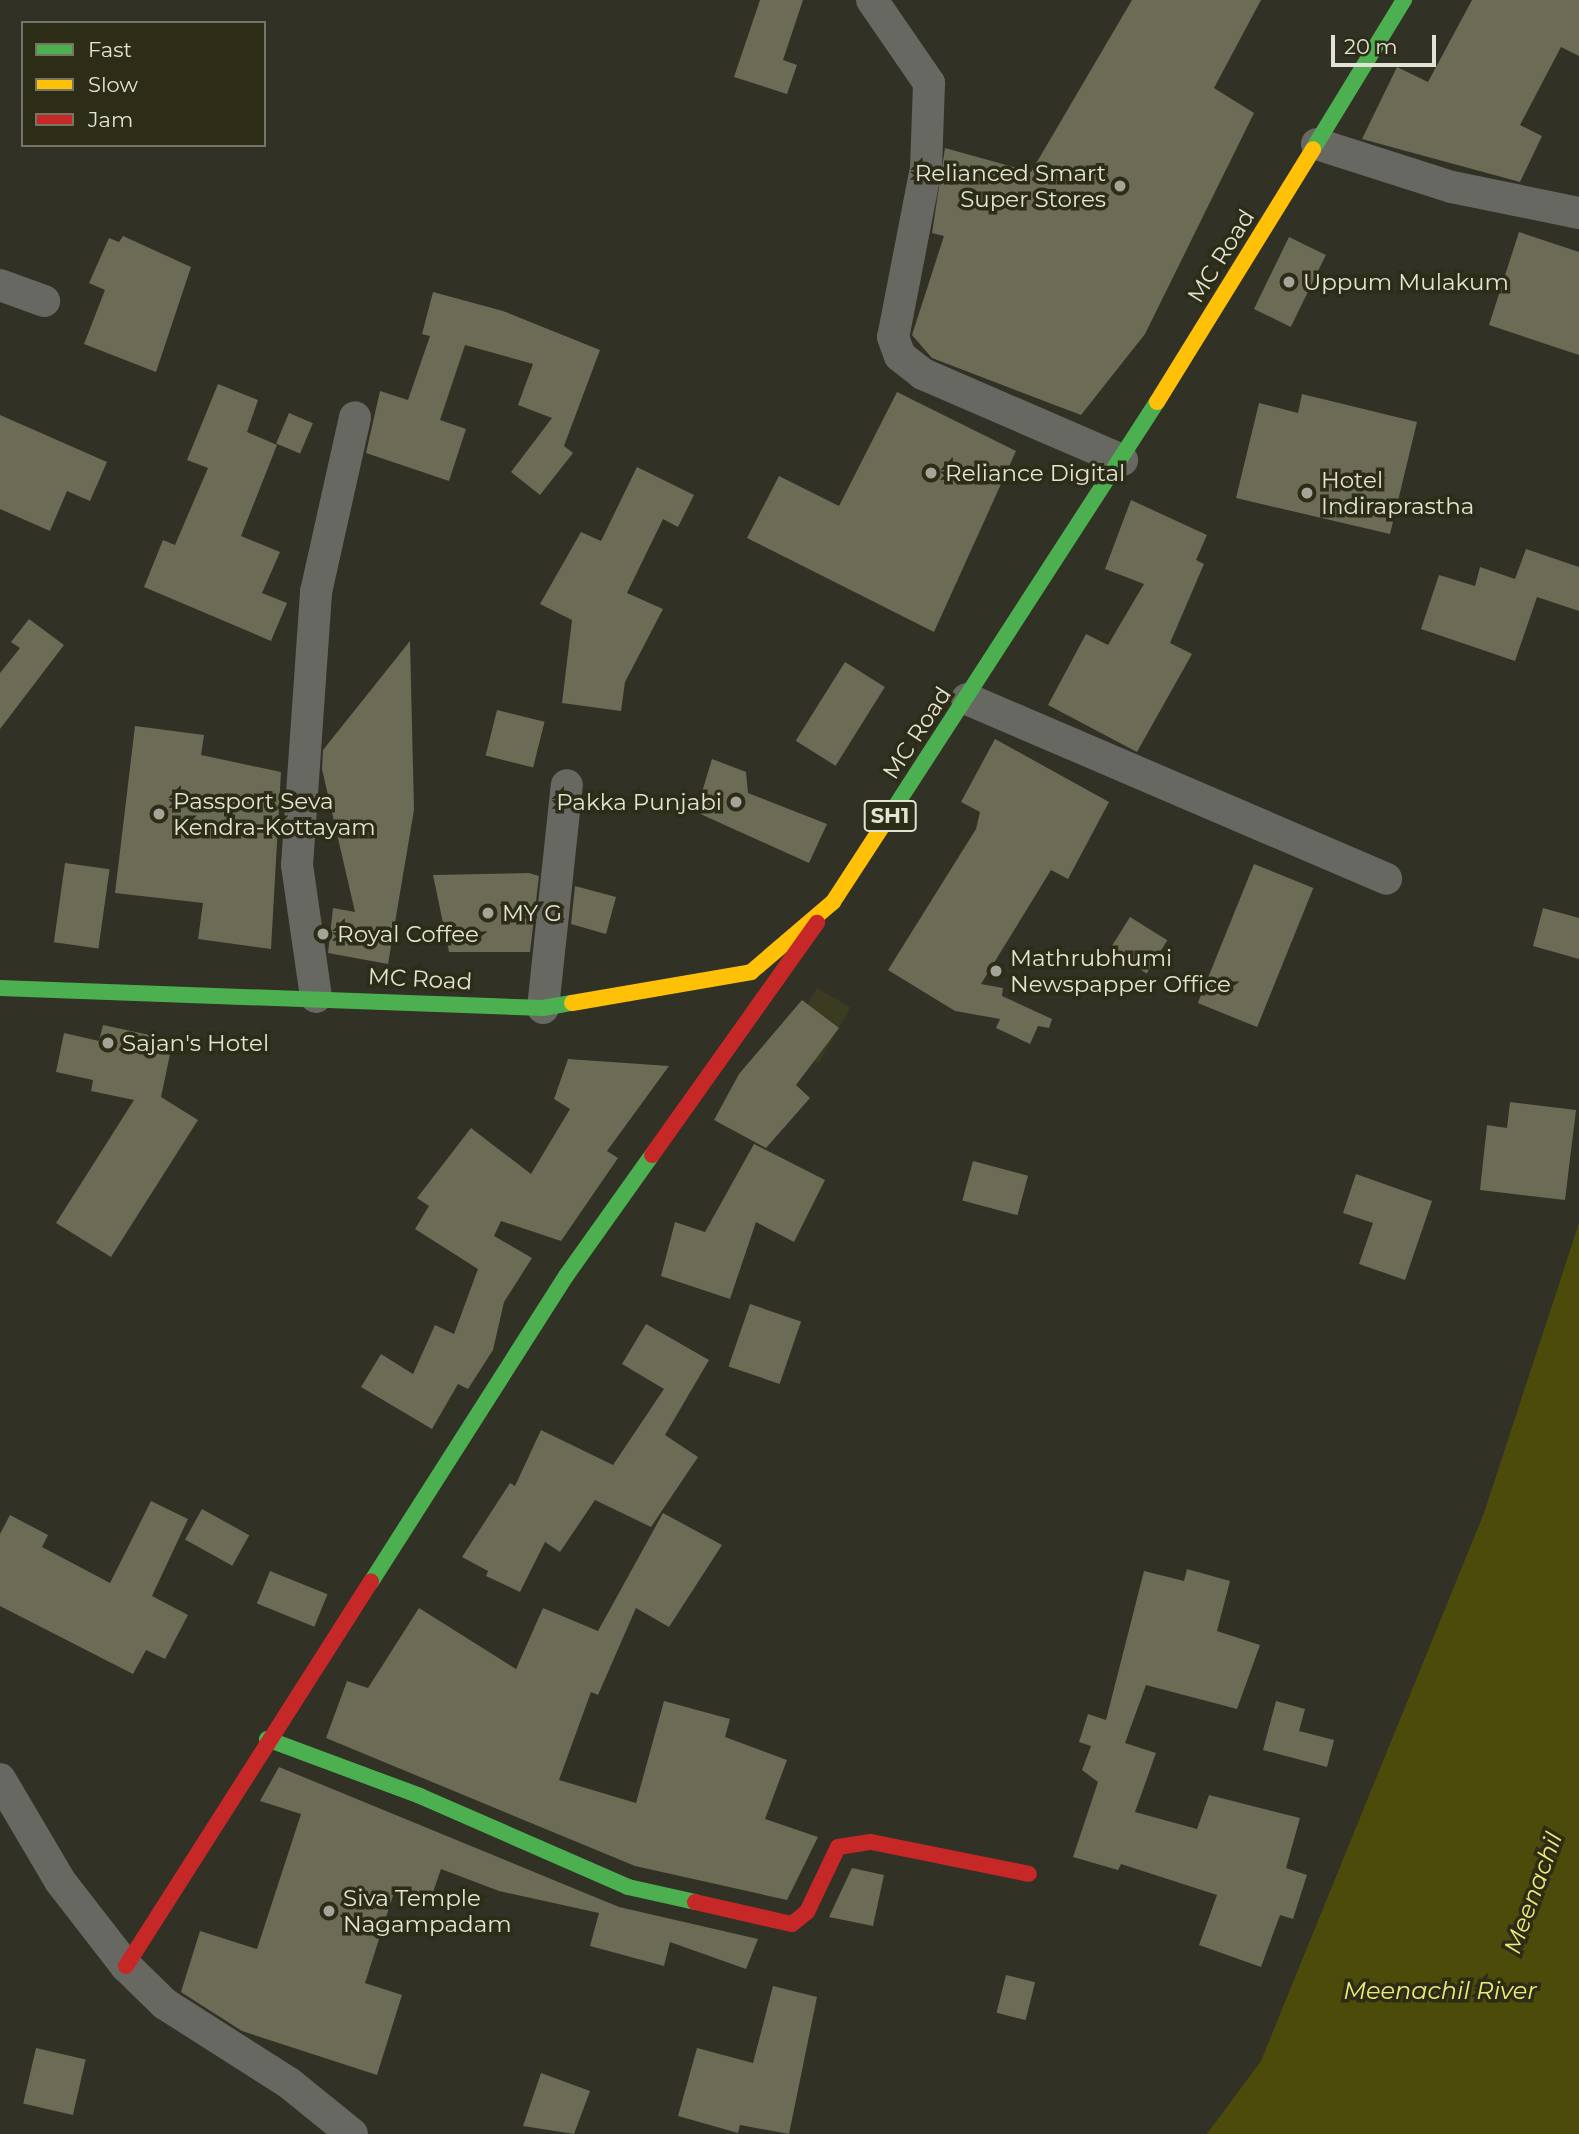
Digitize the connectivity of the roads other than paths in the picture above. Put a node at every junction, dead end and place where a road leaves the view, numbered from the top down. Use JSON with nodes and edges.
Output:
{"nodes":[{"id":1,"x":872,"y":0,"type":"edge"},
{"id":2,"x":1404,"y":0,"type":"edge"},
{"id":3,"x":1317,"y":144,"type":"junction"},
{"id":4,"x":1579,"y":213,"type":"edge"},
{"id":5,"x":0,"y":285,"type":"edge"},
{"id":6,"x":44,"y":301,"type":"dead end"},
{"id":7,"x":355,"y":417,"type":"dead end"},
{"id":8,"x":1122,"y":460,"type":"junction"},
{"id":9,"x":967,"y":699,"type":"junction"},
{"id":10,"x":567,"y":785,"type":"dead end"},
{"id":11,"x":1386,"y":880,"type":"dead end"},
{"id":12,"x":833,"y":902,"type":"junction"},
{"id":13,"x":0,"y":988,"type":"edge"},
{"id":14,"x":316,"y":997,"type":"junction"},
{"id":15,"x":543,"y":1008,"type":"junction"},
{"id":16,"x":267,"y":1739,"type":"junction"},
{"id":17,"x":0,"y":1779,"type":"edge"},
{"id":18,"x":1029,"y":1874,"type":"dead end"},
{"id":19,"x":127,"y":1966,"type":"junction"},
{"id":20,"x":352,"y":2134,"type":"edge"}],
"edges":[{"from":1,"to":8,"type":"street"},
{"from":2,"to":3,"type":"street","name":"MC Road","number":"SH1"},
{"from":3,"to":4,"type":"street"},
{"from":3,"to":8,"type":"street","name":"MC Road","number":"SH1"},
{"from":5,"to":6,"type":"street"},
{"from":7,"to":14,"type":"street"},
{"from":8,"to":9,"type":"street","name":"MC Road","number":"SH1"},
{"from":9,"to":11,"type":"street"},
{"from":9,"to":12,"type":"street","name":"MC Road","number":"SH1"},
{"from":10,"to":15,"type":"street"},
{"from":12,"to":15,"type":"street","name":"MC Road","number":"SH1"},
{"from":12,"to":16,"type":"street"},
{"from":13,"to":14,"type":"street","name":"MC Road","number":"SH1"},
{"from":14,"to":15,"type":"street","name":"MC Road","number":"SH1"},
{"from":16,"to":18,"type":"street"},
{"from":16,"to":19,"type":"street"},
{"from":17,"to":19,"type":"street"},
{"from":19,"to":20,"type":"street"}]}
